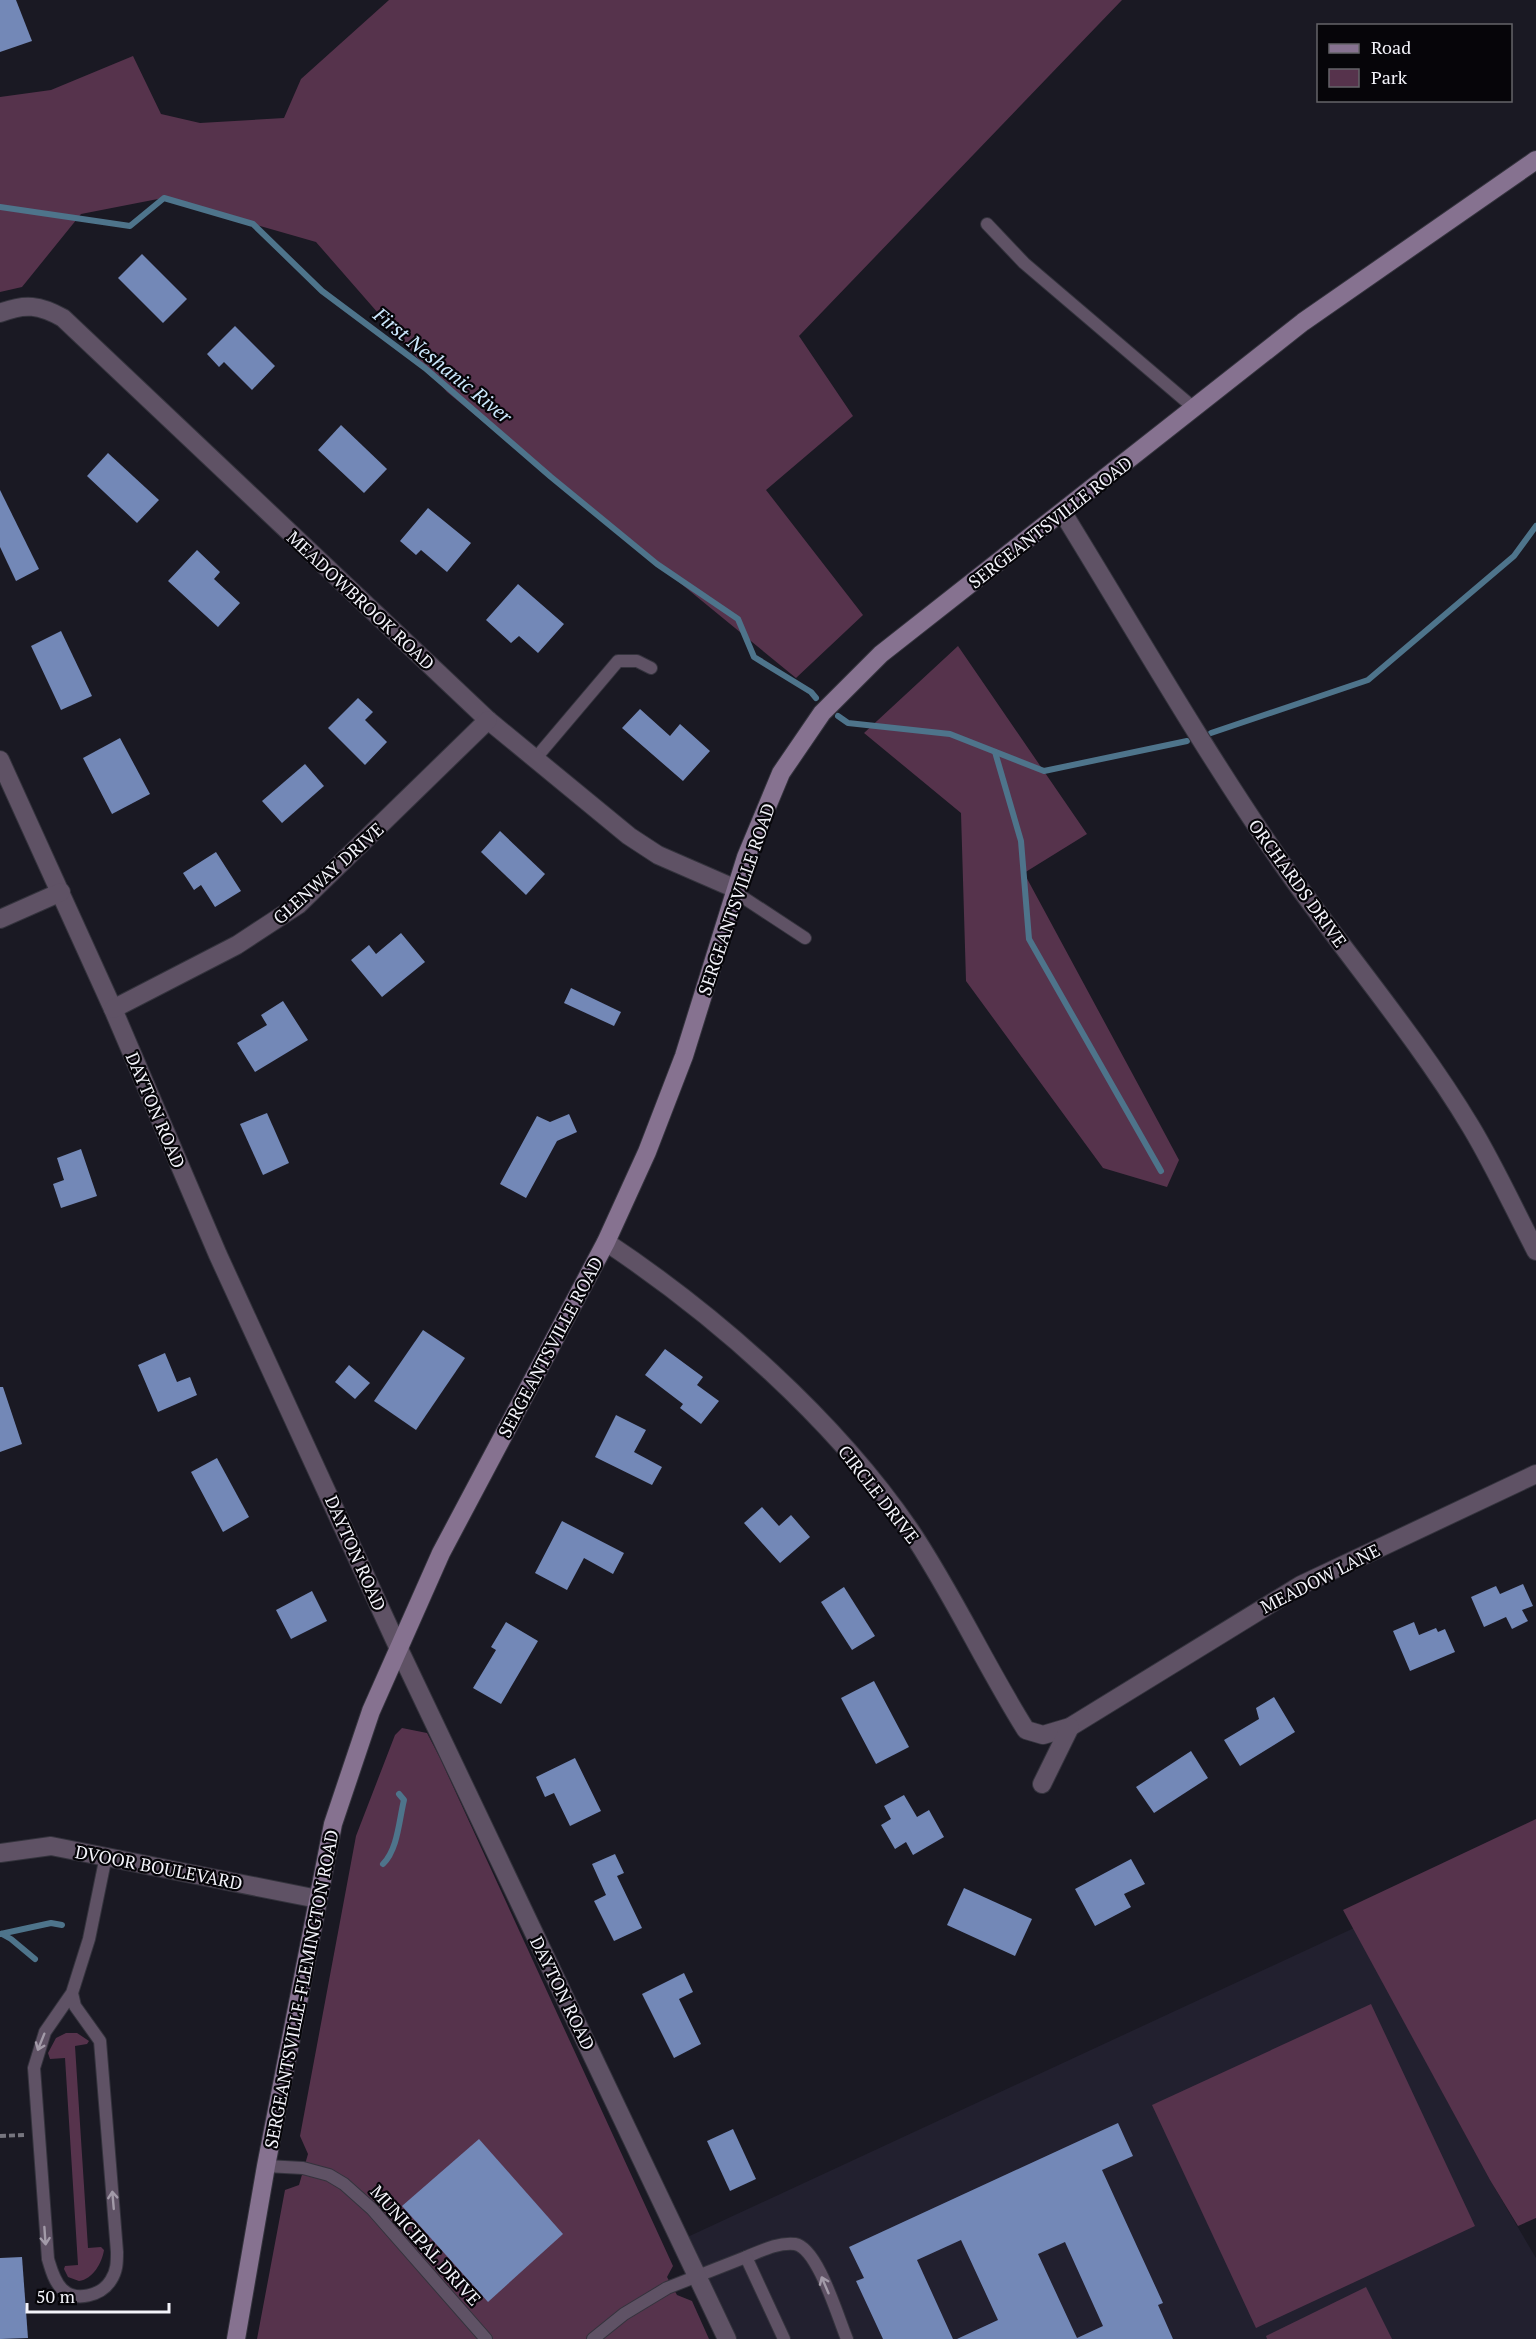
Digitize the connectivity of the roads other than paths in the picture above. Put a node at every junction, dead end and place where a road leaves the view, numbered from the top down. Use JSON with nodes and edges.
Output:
{"nodes":[{"id":1,"x":1536,"y":160,"type":"edge"},
{"id":2,"x":987,"y":224,"type":"dead end"},
{"id":3,"x":0,"y":313,"type":"edge"},
{"id":4,"x":1194,"y":408,"type":"junction"},
{"id":5,"x":1063,"y":513,"type":"junction"},
{"id":6,"x":651,"y":668,"type":"dead end"},
{"id":7,"x":488,"y":720,"type":"junction"},
{"id":8,"x":535,"y":759,"type":"junction"},
{"id":9,"x":0,"y":760,"type":"edge"},
{"id":10,"x":736,"y":890,"type":"junction"},
{"id":11,"x":61,"y":892,"type":"junction"},
{"id":12,"x":0,"y":919,"type":"edge"},
{"id":13,"x":805,"y":938,"type":"dead end"},
{"id":14,"x":113,"y":1009,"type":"junction"},
{"id":15,"x":606,"y":1242,"type":"junction"},
{"id":16,"x":1536,"y":1251,"type":"edge"},
{"id":17,"x":1536,"y":1474,"type":"edge"},
{"id":18,"x":398,"y":1647,"type":"junction"},
{"id":19,"x":1113,"y":1700,"type":"joint"},
{"id":20,"x":1070,"y":1727,"type":"junction"},
{"id":21,"x":1042,"y":1784,"type":"dead end"},
{"id":22,"x":0,"y":1853,"type":"edge"},
{"id":23,"x":106,"y":1856,"type":"junction"},
{"id":24,"x":318,"y":1899,"type":"junction"},
{"id":25,"x":72,"y":1993,"type":"junction"},
{"id":26,"x":266,"y":2166,"type":"junction"},
{"id":27,"x":746,"y":2257,"type":"junction"},
{"id":28,"x":698,"y":2276,"type":"junction"},
{"id":29,"x":236,"y":2339,"type":"edge"},
{"id":30,"x":486,"y":2339,"type":"edge"},
{"id":31,"x":592,"y":2339,"type":"edge"},
{"id":32,"x":727,"y":2339,"type":"edge"},
{"id":33,"x":784,"y":2339,"type":"edge"},
{"id":34,"x":847,"y":2339,"type":"edge"}],
"edges":[{"from":1,"to":4,"type":"main road","name":"SERGEANTSVILLE ROAD"},
{"from":2,"to":4,"type":"lane"},
{"from":3,"to":7,"type":"street","name":"MEADOWBROOK ROAD"},
{"from":4,"to":5,"type":"main road","name":"SERGEANTSVILLE ROAD"},
{"from":5,"to":10,"type":"main road","name":"SERGEANTSVILLE ROAD"},
{"from":5,"to":16,"type":"street","name":"ORCHARDS DRIVE"},
{"from":6,"to":8,"type":"lane"},
{"from":7,"to":8,"type":"street","name":"MEADOWBROOK ROAD"},
{"from":7,"to":14,"type":"street","name":"GLENWAY DRIVE"},
{"from":8,"to":10,"type":"street","name":"MEADOWBROOK ROAD"},
{"from":9,"to":11,"type":"street","name":"DAYTON ROAD"},
{"from":10,"to":13,"type":"lane"},
{"from":10,"to":15,"type":"main road","name":"SERGEANTSVILLE ROAD"},
{"from":11,"to":12,"type":"street"},
{"from":11,"to":14,"type":"street","name":"DAYTON ROAD"},
{"from":14,"to":18,"type":"street","name":"DAYTON ROAD"},
{"from":15,"to":18,"type":"main road","name":"SERGEANTSVILLE ROAD"},
{"from":15,"to":20,"type":"street","name":"CIRCLE DRIVE"},
{"from":17,"to":19,"type":"street","name":"MEADOW LANE"},
{"from":18,"to":24,"type":"main road","name":"SERGEANTSVILLE-FLEMINGTON ROAD"},
{"from":18,"to":28,"type":"street","name":"DAYTON ROAD"},
{"from":19,"to":20,"type":"street","name":"CIRCLE DRIVE"},
{"from":20,"to":21,"type":"street"},
{"from":22,"to":23,"type":"street","name":"DVOOR BOULEVARD"},
{"from":23,"to":24,"type":"street","name":"DVOOR BOULEVARD"},
{"from":23,"to":25,"type":"lane"},
{"from":24,"to":26,"type":"main road","name":"SERGEANTSVILLE-FLEMINGTON ROAD"},
{"from":25,"to":25,"type":"lane","one_way":true},
{"from":26,"to":29,"type":"main road","name":"SERGEANTSVILLE-FLEMINGTON ROAD"},
{"from":26,"to":30,"type":"lane","name":"MUNICIPAL DRIVE"},
{"from":27,"to":28,"type":"lane"},
{"from":27,"to":33,"type":"lane"},
{"from":34,"to":27,"type":"lane","one_way":true},
{"from":28,"to":31,"type":"lane"},
{"from":28,"to":32,"type":"street","name":"DAYTON ROAD"}]}
